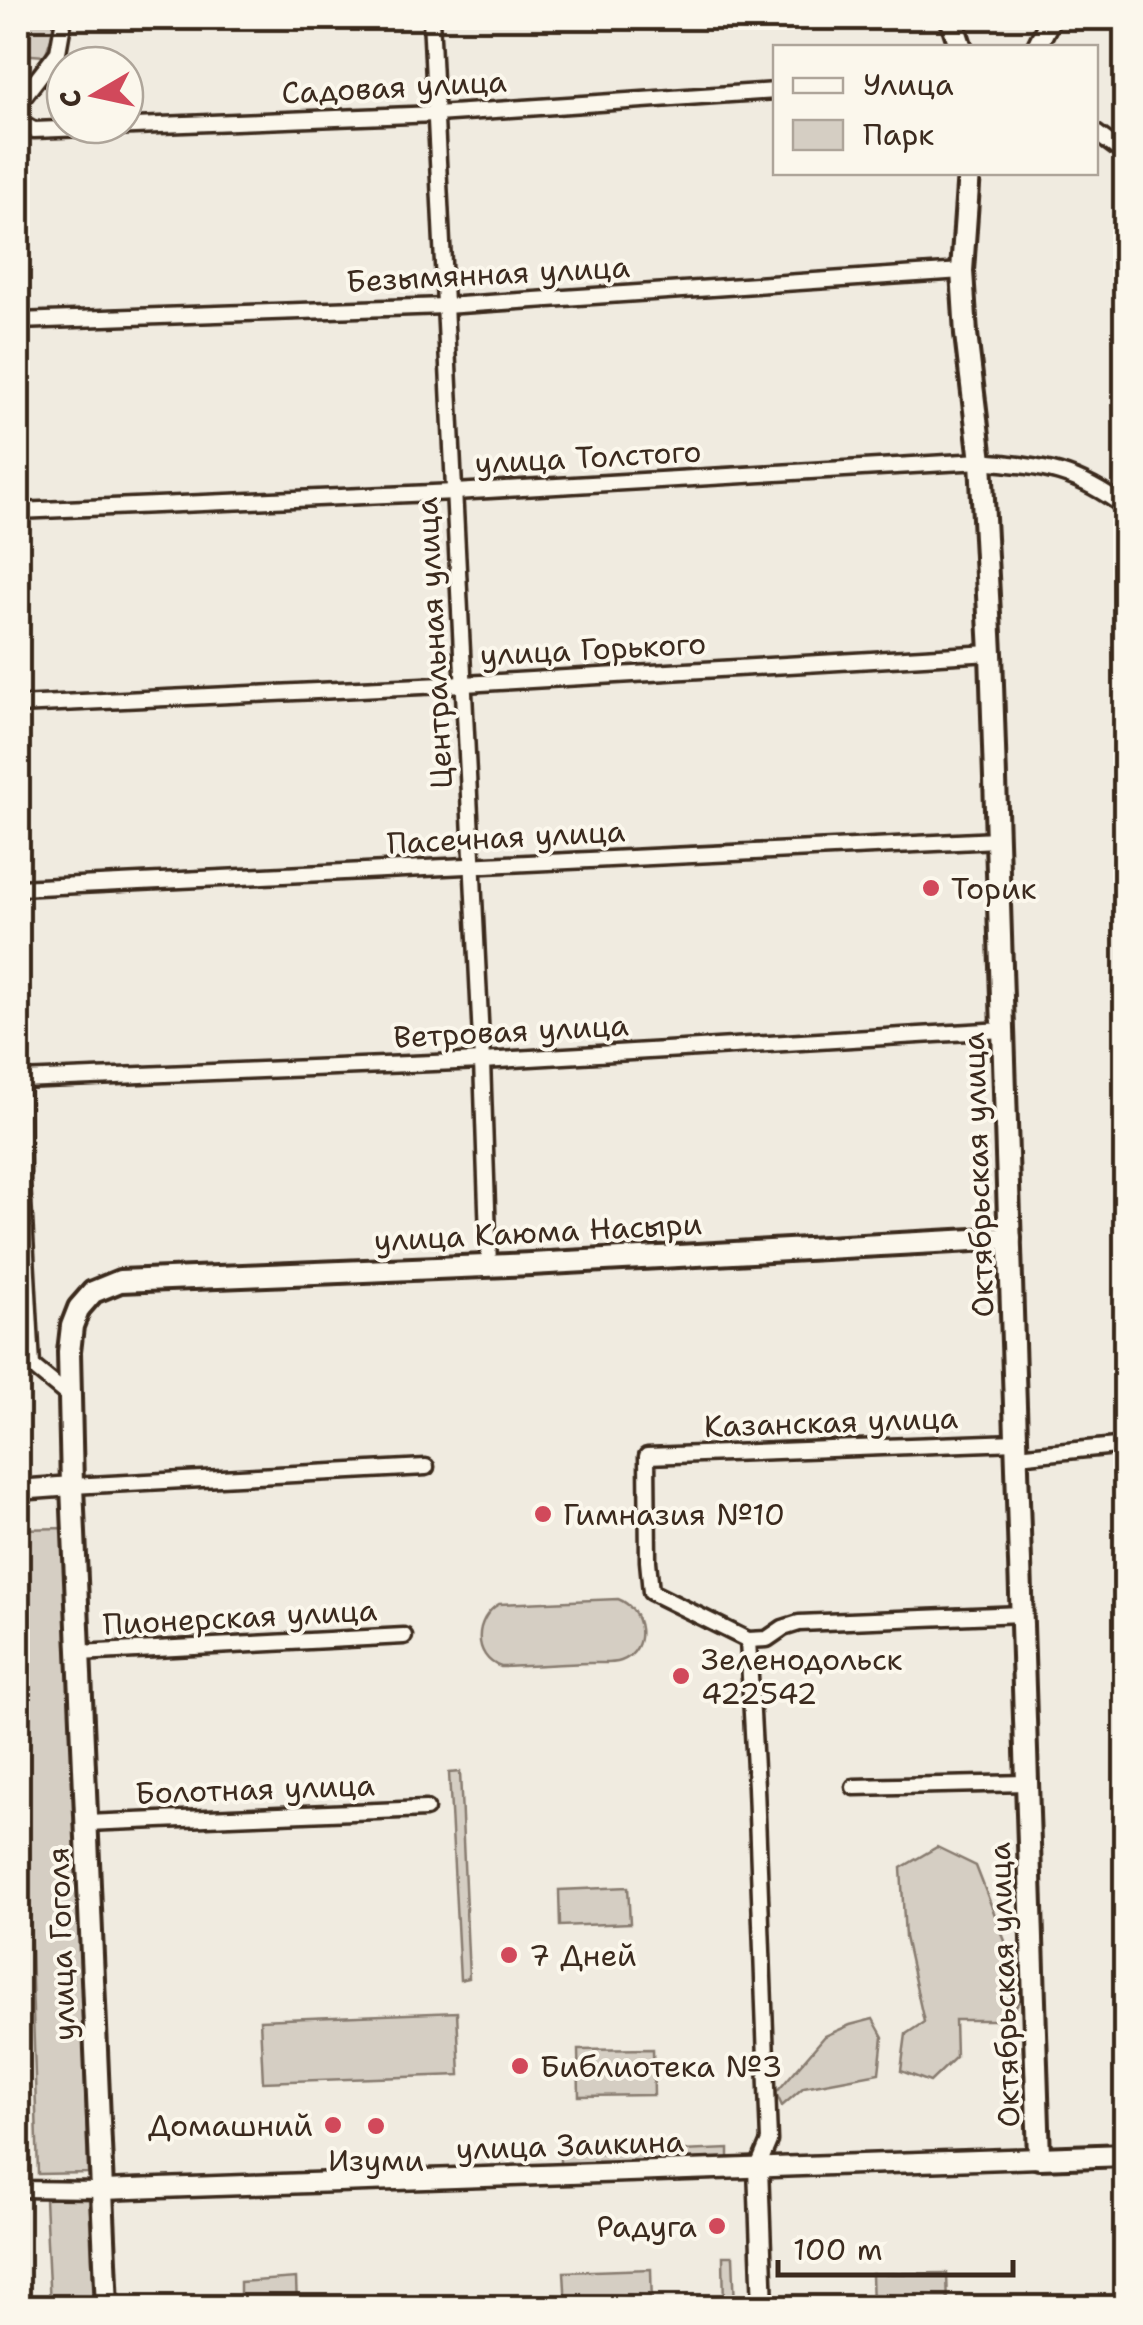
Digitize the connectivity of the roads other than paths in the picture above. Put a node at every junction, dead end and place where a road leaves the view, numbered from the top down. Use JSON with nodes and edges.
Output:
{"nodes":[{"id":1,"x":64,"y":18,"type":"edge"},
{"id":2,"x":431,"y":18,"type":"edge"},
{"id":3,"x":951,"y":18,"type":"edge"},
{"id":4,"x":1052,"y":18,"type":"edge"},
{"id":5,"x":960,"y":45,"type":"edge"},
{"id":6,"x":1038,"y":45,"type":"edge"},
{"id":7,"x":773,"y":91,"type":"edge"},
{"id":8,"x":18,"y":104,"type":"edge"},
{"id":9,"x":436,"y":114,"type":"junction"},
{"id":10,"x":18,"y":121,"type":"edge"},
{"id":11,"x":1098,"y":134,"type":"edge"},
{"id":12,"x":1126,"y":155,"type":"edge"},
{"id":13,"x":970,"y":179,"type":"edge"},
{"id":14,"x":962,"y":271,"type":"junction"},
{"id":15,"x":445,"y":306,"type":"junction"},
{"id":16,"x":18,"y":321,"type":"edge"},
{"id":17,"x":981,"y":461,"type":"junction"},
{"id":18,"x":454,"y":492,"type":"junction"},
{"id":19,"x":1126,"y":508,"type":"edge"},
{"id":20,"x":18,"y":511,"type":"edge"},
{"id":21,"x":991,"y":653,"type":"junction"},
{"id":22,"x":464,"y":684,"type":"junction"},
{"id":23,"x":18,"y":705,"type":"edge"},
{"id":24,"x":997,"y":840,"type":"junction"},
{"id":25,"x":473,"y":866,"type":"junction"},
{"id":26,"x":18,"y":888,"type":"edge"},
{"id":27,"x":1003,"y":1030,"type":"junction"},
{"id":28,"x":18,"y":1054,"type":"edge"},
{"id":29,"x":482,"y":1061,"type":"junction"},
{"id":30,"x":21,"y":1080,"type":"junction"},
{"id":31,"x":1010,"y":1238,"type":"junction"},
{"id":32,"x":489,"y":1266,"type":"junction"},
{"id":33,"x":79,"y":1308,"type":"joint"},
{"id":34,"x":71,"y":1398,"type":"junction"},
{"id":35,"x":1126,"y":1445,"type":"edge"},
{"id":36,"x":1017,"y":1449,"type":"junction"},
{"id":37,"x":426,"y":1467,"type":"dead end"},
{"id":38,"x":72,"y":1486,"type":"junction"},
{"id":39,"x":18,"y":1490,"type":"edge"},
{"id":40,"x":1022,"y":1614,"type":"junction"},
{"id":41,"x":404,"y":1636,"type":"dead end"},
{"id":42,"x":748,"y":1640,"type":"junction"},
{"id":43,"x":79,"y":1653,"type":"junction"},
{"id":44,"x":1027,"y":1783,"type":"junction"},
{"id":45,"x":854,"y":1787,"type":"dead end"},
{"id":46,"x":426,"y":1809,"type":"dead end"},
{"id":47,"x":86,"y":1823,"type":"junction"},
{"id":48,"x":1126,"y":2154,"type":"edge"},
{"id":49,"x":1039,"y":2158,"type":"junction"},
{"id":50,"x":758,"y":2167,"type":"junction"},
{"id":51,"x":18,"y":2189,"type":"edge"},
{"id":52,"x":102,"y":2190,"type":"junction"},
{"id":53,"x":107,"y":2308,"type":"edge"},
{"id":54,"x":763,"y":2308,"type":"edge"}],
"edges":[{"from":1,"to":8,"type":"street"},
{"from":2,"to":9,"type":"street","name":"Центральная улица"},
{"from":3,"to":5,"type":"main road"},
{"from":4,"to":6,"type":"street"},
{"from":7,"to":9,"type":"street","name":"Садовая улица"},
{"from":9,"to":10,"type":"street","name":"Садовая улица"},
{"from":9,"to":15,"type":"street","name":"Центральная улица"},
{"from":11,"to":12,"type":"street"},
{"from":13,"to":14,"type":"main road","name":"Октябрьская улица"},
{"from":14,"to":15,"type":"street","name":"Безымянная улица"},
{"from":14,"to":17,"type":"main road","name":"Октябрьская улица"},
{"from":15,"to":16,"type":"street","name":"Безымянная улица"},
{"from":15,"to":18,"type":"street","name":"Центральная улица"},
{"from":17,"to":18,"type":"street","name":"улица Толстого"},
{"from":17,"to":19,"type":"street","name":"улица Толстого"},
{"from":17,"to":21,"type":"main road","name":"Октябрьская улица"},
{"from":18,"to":20,"type":"street","name":"улица Толстого"},
{"from":18,"to":22,"type":"street","name":"Центральная улица"},
{"from":21,"to":22,"type":"street","name":"улица Горького"},
{"from":21,"to":24,"type":"main road","name":"Октябрьская улица"},
{"from":22,"to":23,"type":"street","name":"улица Горького"},
{"from":22,"to":25,"type":"street","name":"Центральная улица"},
{"from":24,"to":25,"type":"street","name":"Пасечная улица"},
{"from":24,"to":27,"type":"main road","name":"Октябрьская улица"},
{"from":25,"to":26,"type":"street","name":"Пасечная улица"},
{"from":25,"to":29,"type":"street","name":"Центральная улица"},
{"from":27,"to":29,"type":"street","name":"Ветровая улица"},
{"from":27,"to":31,"type":"main road","name":"Октябрьская улица"},
{"from":28,"to":30,"type":"street"},
{"from":29,"to":30,"type":"street","name":"Ветровая улица"},
{"from":29,"to":32,"type":"street","name":"Центральная улица"},
{"from":30,"to":34,"type":"street"},
{"from":31,"to":32,"type":"main road","name":"улица Каюма Насыри"},
{"from":31,"to":36,"type":"main road","name":"Октябрьская улица"},
{"from":32,"to":33,"type":"main road","name":"улица Каюма Насыри"},
{"from":33,"to":34,"type":"main road","name":"улица Гоголя"},
{"from":34,"to":38,"type":"main road","name":"улица Гоголя"},
{"from":35,"to":36,"type":"street","name":"Казанская улица"},
{"from":36,"to":40,"type":"main road","name":"Октябрьская улица"},
{"from":36,"to":42,"type":"street","name":"Казанская улица"},
{"from":37,"to":38,"type":"street"},
{"from":38,"to":39,"type":"street"},
{"from":38,"to":43,"type":"main road","name":"улица Гоголя"},
{"from":40,"to":42,"type":"street"},
{"from":40,"to":44,"type":"main road","name":"Октябрьская улица"},
{"from":41,"to":43,"type":"street","name":"Пионерская улица"},
{"from":42,"to":50,"type":"street"},
{"from":43,"to":47,"type":"main road","name":"улица Гоголя"},
{"from":44,"to":45,"type":"street"},
{"from":44,"to":49,"type":"main road","name":"Октябрьская улица"},
{"from":46,"to":47,"type":"street","name":"Болотная улица"},
{"from":47,"to":52,"type":"main road","name":"улица Гоголя"},
{"from":48,"to":49,"type":"main road","name":"улица Заикина"},
{"from":49,"to":50,"type":"street","name":"улица Заикина"},
{"from":50,"to":52,"type":"street","name":"улица Заикина"},
{"from":50,"to":54,"type":"street"},
{"from":51,"to":52,"type":"street","name":"улица Заикина"},
{"from":52,"to":53,"type":"main road","name":"улица Гоголя"}]}
